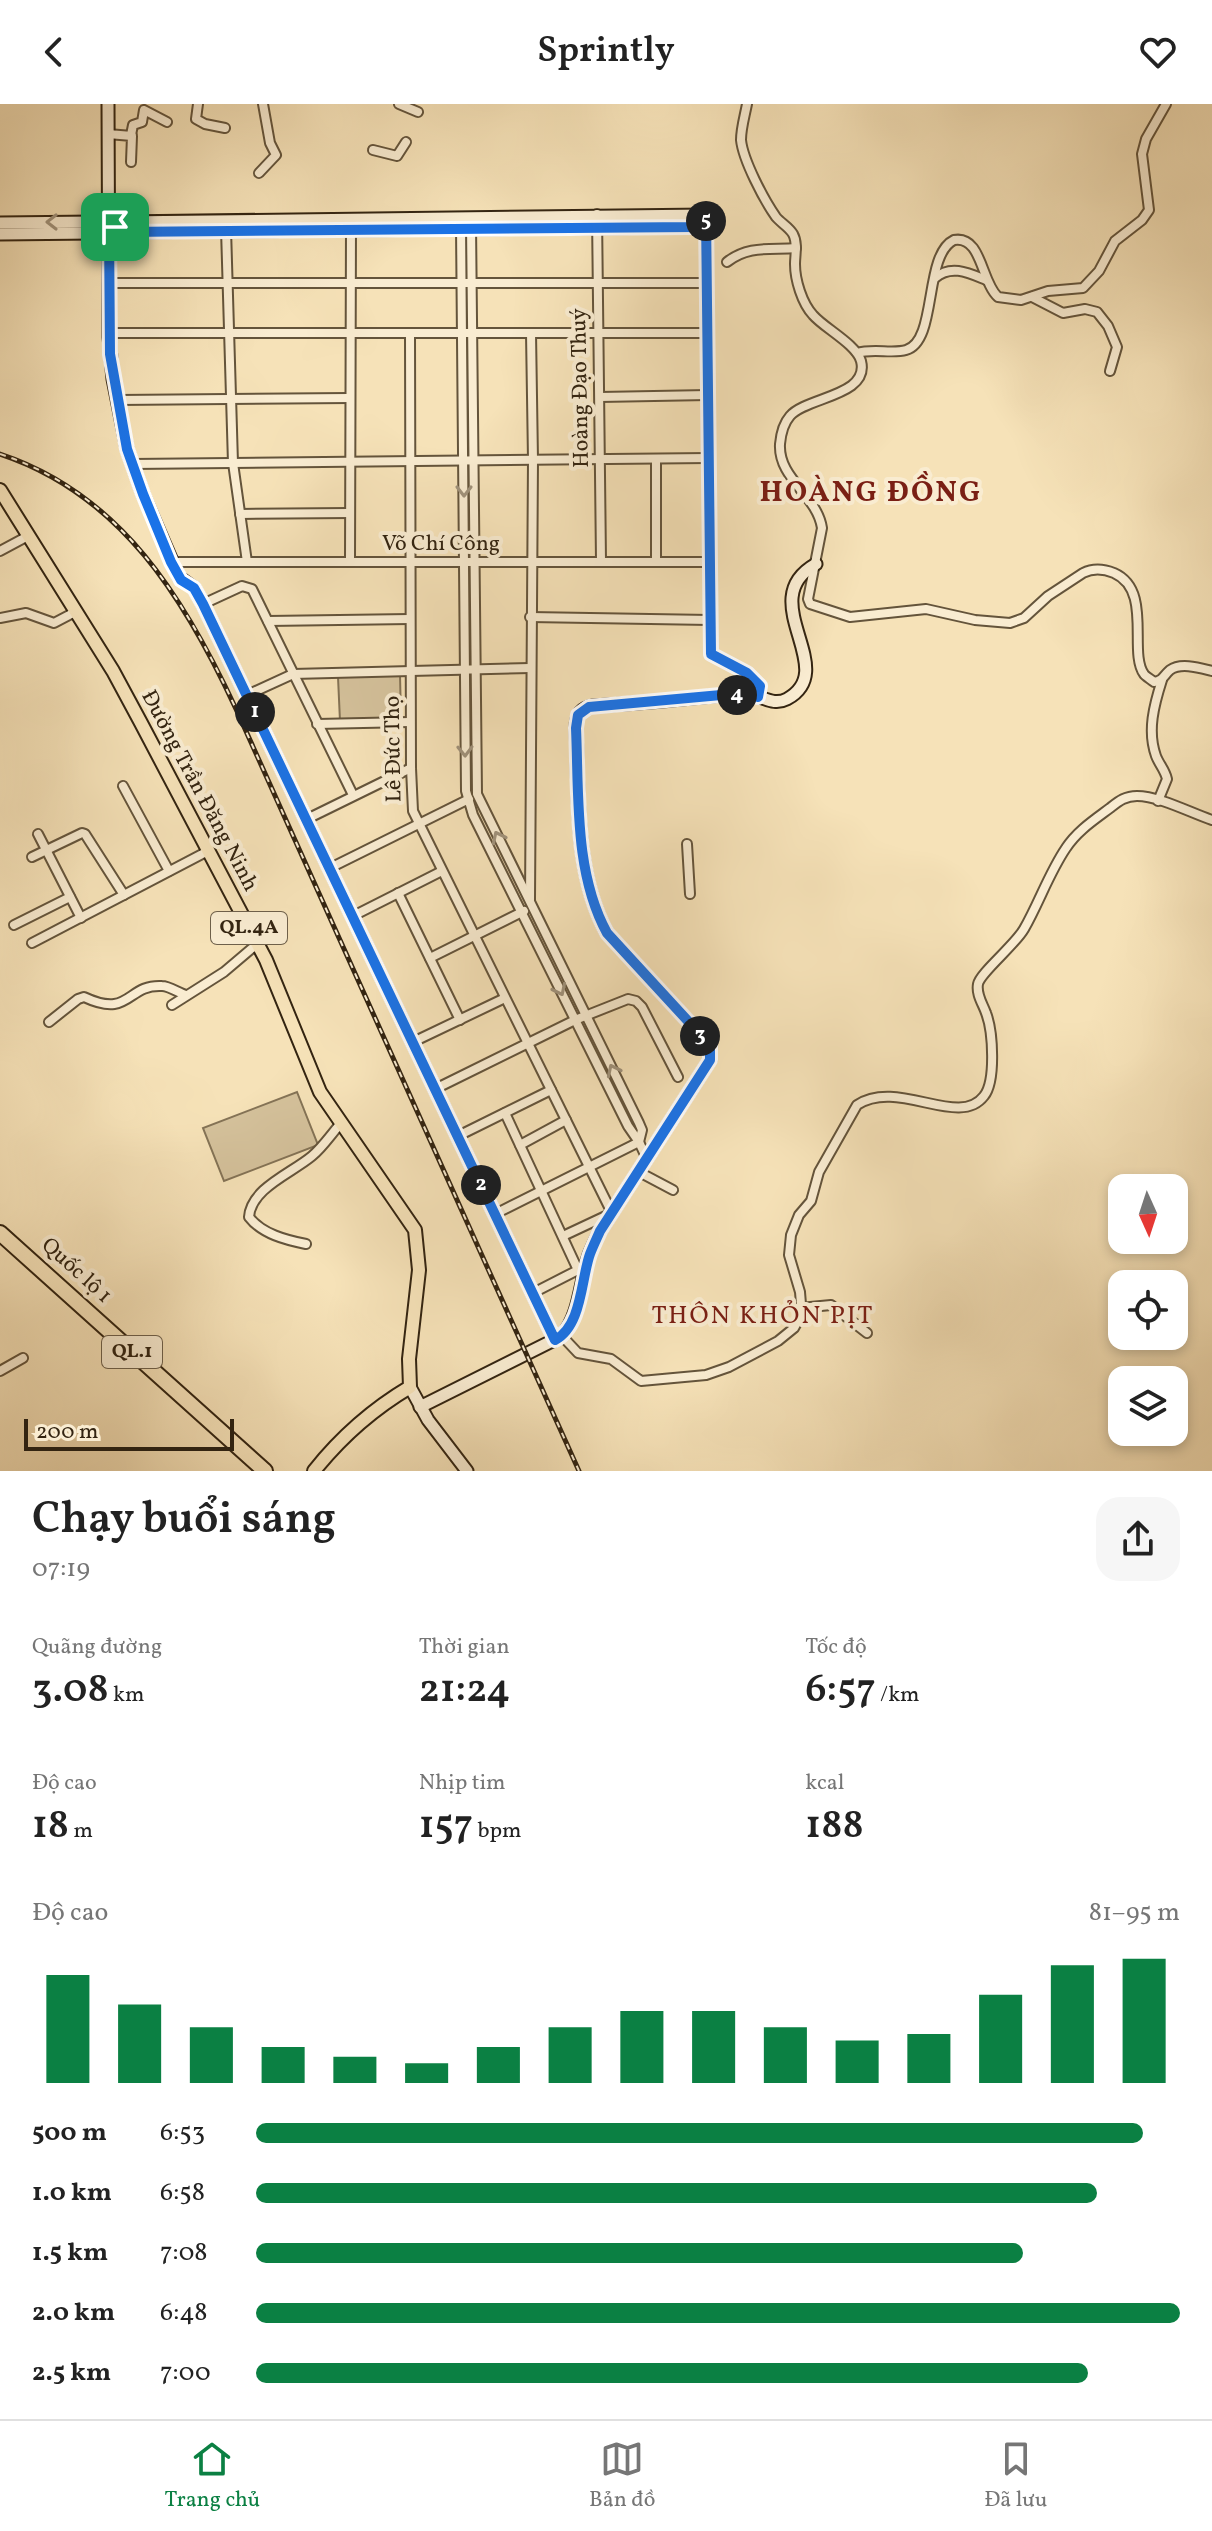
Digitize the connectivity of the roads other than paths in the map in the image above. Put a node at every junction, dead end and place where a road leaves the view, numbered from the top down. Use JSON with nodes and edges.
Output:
{"nodes":[{"id":1,"x":108,"y":104,"type":"edge"},
{"id":2,"x":198,"y":104,"type":"edge"},
{"id":3,"x":263,"y":104,"type":"edge"},
{"id":4,"x":399,"y":104,"type":"edge"},
{"id":5,"x":747,"y":104,"type":"edge"},
{"id":6,"x":1158,"y":104,"type":"edge"},
{"id":7,"x":1166,"y":104,"type":"edge"},
{"id":8,"x":418,"y":112,"type":"dead end"},
{"id":9,"x":1159,"y":114,"type":"junction"},
{"id":10,"x":167,"y":122,"type":"dead end"},
{"id":11,"x":225,"y":128,"type":"dead end"},
{"id":12,"x":108,"y":134,"type":"junction"},
{"id":13,"x":131,"y":135,"type":"junction"},
{"id":14,"x":406,"y":142,"type":"dead end"},
{"id":15,"x":373,"y":150,"type":"dead end"},
{"id":16,"x":131,"y":162,"type":"dead end"},
{"id":17,"x":259,"y":173,"type":"dead end"},
{"id":18,"x":597,"y":214,"type":"junction"},
{"id":19,"x":706,"y":215,"type":"junction"},
{"id":20,"x":0,"y":223,"type":"edge"},
{"id":21,"x":466,"y":223,"type":"junction"},
{"id":22,"x":351,"y":224,"type":"junction"},
{"id":23,"x":226,"y":226,"type":"junction"},
{"id":24,"x":109,"y":227,"type":"junction"},
{"id":25,"x":598,"y":228,"type":"junction"},
{"id":26,"x":0,"y":234,"type":"edge"},
{"id":27,"x":796,"y":248,"type":"junction"},
{"id":28,"x":727,"y":262,"type":"dead end"},
{"id":29,"x":933,"y":280,"type":"junction"},
{"id":30,"x":986,"y":280,"type":"junction"},
{"id":31,"x":111,"y":283,"type":"junction"},
{"id":32,"x":227,"y":283,"type":"junction"},
{"id":33,"x":350,"y":283,"type":"junction"},
{"id":34,"x":467,"y":283,"type":"junction"},
{"id":35,"x":598,"y":283,"type":"junction"},
{"id":36,"x":707,"y":283,"type":"junction"},
{"id":37,"x":1032,"y":297,"type":"junction"},
{"id":38,"x":109,"y":333,"type":"junction"},
{"id":39,"x":229,"y":333,"type":"junction"},
{"id":40,"x":350,"y":333,"type":"junction"},
{"id":41,"x":410,"y":333,"type":"junction"},
{"id":42,"x":531,"y":333,"type":"junction"},
{"id":43,"x":599,"y":333,"type":"junction"},
{"id":44,"x":707,"y":333,"type":"junction"},
{"id":45,"x":467,"y":334,"type":"junction"},
{"id":46,"x":857,"y":353,"type":"junction"},
{"id":47,"x":1110,"y":371,"type":"dead end"},
{"id":48,"x":708,"y":395,"type":"junction"},
{"id":49,"x":600,"y":397,"type":"junction"},
{"id":50,"x":350,"y":398,"type":"junction"},
{"id":51,"x":231,"y":399,"type":"junction"},
{"id":52,"x":118,"y":400,"type":"junction"},
{"id":53,"x":709,"y":458,"type":"junction"},
{"id":54,"x":600,"y":459,"type":"junction"},
{"id":55,"x":656,"y":459,"type":"junction"},
{"id":56,"x":469,"y":460,"type":"junction"},
{"id":57,"x":533,"y":460,"type":"junction"},
{"id":58,"x":409,"y":461,"type":"junction"},
{"id":59,"x":350,"y":462,"type":"junction"},
{"id":60,"x":233,"y":463,"type":"junction"},
{"id":61,"x":132,"y":464,"type":"junction"},
{"id":62,"x":0,"y":490,"type":"edge"},
{"id":63,"x":350,"y":513,"type":"junction"},
{"id":64,"x":240,"y":514,"type":"junction"},
{"id":65,"x":28,"y":536,"type":"junction"},
{"id":66,"x":0,"y":551,"type":"edge"},
{"id":67,"x":409,"y":561,"type":"junction"},
{"id":68,"x":601,"y":561,"type":"junction"},
{"id":69,"x":656,"y":561,"type":"junction"},
{"id":70,"x":171,"y":562,"type":"junction"},
{"id":71,"x":247,"y":562,"type":"junction"},
{"id":72,"x":350,"y":562,"type":"junction"},
{"id":73,"x":464,"y":562,"type":"junction"},
{"id":74,"x":474,"y":562,"type":"junction"},
{"id":75,"x":532,"y":562,"type":"junction"},
{"id":76,"x":710,"y":562,"type":"junction"},
{"id":77,"x":816,"y":564,"type":"junction"},
{"id":78,"x":203,"y":604,"type":"junction"},
{"id":79,"x":75,"y":612,"type":"junction"},
{"id":80,"x":530,"y":617,"type":"junction"},
{"id":81,"x":0,"y":618,"type":"edge"},
{"id":82,"x":410,"y":619,"type":"junction"},
{"id":83,"x":710,"y":620,"type":"junction"},
{"id":84,"x":268,"y":621,"type":"junction"},
{"id":85,"x":530,"y":668,"type":"junction"},
{"id":86,"x":477,"y":669,"type":"junction"},
{"id":87,"x":411,"y":670,"type":"junction"},
{"id":88,"x":464,"y":670,"type":"junction"},
{"id":89,"x":1212,"y":671,"type":"edge"},
{"id":90,"x":293,"y":674,"type":"junction"},
{"id":91,"x":1162,"y":680,"type":"junction"},
{"id":92,"x":247,"y":695,"type":"junction"},
{"id":93,"x":758,"y":697,"type":"junction"},
{"id":94,"x":410,"y":722,"type":"junction"},
{"id":95,"x":317,"y":724,"type":"junction"},
{"id":96,"x":411,"y":768,"type":"junction"},
{"id":97,"x":123,"y":786,"type":"dead end"},
{"id":98,"x":477,"y":794,"type":"junction"},
{"id":99,"x":353,"y":795,"type":"junction"},
{"id":100,"x":467,"y":800,"type":"junction"},
{"id":101,"x":1158,"y":801,"type":"junction"},
{"id":102,"x":307,"y":819,"type":"junction"},
{"id":103,"x":1212,"y":820,"type":"edge"},
{"id":104,"x":418,"y":823,"type":"junction"},
{"id":105,"x":38,"y":834,"type":"dead end"},
{"id":106,"x":687,"y":844,"type":"dead end"},
{"id":107,"x":46,"y":850,"type":"junction"},
{"id":108,"x":208,"y":851,"type":"junction"},
{"id":109,"x":32,"y":857,"type":"dead end"},
{"id":110,"x":330,"y":868,"type":"junction"},
{"id":111,"x":169,"y":871,"type":"junction"},
{"id":112,"x":442,"y":871,"type":"junction"},
{"id":113,"x":398,"y":893,"type":"junction"},
{"id":114,"x":690,"y":894,"type":"dead end"},
{"id":115,"x":124,"y":895,"type":"junction"},
{"id":116,"x":70,"y":897,"type":"junction"},
{"id":117,"x":530,"y":903,"type":"junction"},
{"id":118,"x":522,"y":914,"type":"junction"},
{"id":119,"x":353,"y":916,"type":"junction"},
{"id":120,"x":81,"y":918,"type":"junction"},
{"id":121,"x":14,"y":925,"type":"dead end"},
{"id":122,"x":474,"y":935,"type":"junction"},
{"id":123,"x":32,"y":943,"type":"dead end"},
{"id":124,"x":257,"y":944,"type":"junction"},
{"id":125,"x":430,"y":958,"type":"junction"},
{"id":126,"x":186,"y":995,"type":"junction"},
{"id":127,"x":505,"y":998,"type":"junction"},
{"id":128,"x":172,"y":1005,"type":"dead end"},
{"id":129,"x":586,"y":1015,"type":"junction"},
{"id":130,"x":460,"y":1020,"type":"junction"},
{"id":131,"x":575,"y":1020,"type":"junction"},
{"id":132,"x":49,"y":1022,"type":"dead end"},
{"id":133,"x":413,"y":1042,"type":"junction"},
{"id":134,"x":528,"y":1044,"type":"junction"},
{"id":135,"x":678,"y":1077,"type":"dead end"},
{"id":136,"x":435,"y":1089,"type":"junction"},
{"id":137,"x":551,"y":1090,"type":"junction"},
{"id":138,"x":505,"y":1113,"type":"junction"},
{"id":139,"x":566,"y":1120,"type":"junction"},
{"id":140,"x":342,"y":1122,"type":"junction"},
{"id":141,"x":458,"y":1136,"type":"junction"},
{"id":142,"x":639,"y":1142,"type":"junction"},
{"id":143,"x":520,"y":1145,"type":"junction"},
{"id":144,"x":647,"y":1159,"type":"junction"},
{"id":145,"x":589,"y":1167,"type":"junction"},
{"id":146,"x":639,"y":1172,"type":"junction"},
{"id":147,"x":673,"y":1190,"type":"dead end"},
{"id":148,"x":541,"y":1192,"type":"junction"},
{"id":149,"x":612,"y":1213,"type":"junction"},
{"id":150,"x":495,"y":1214,"type":"junction"},
{"id":151,"x":0,"y":1233,"type":"edge"},
{"id":152,"x":563,"y":1236,"type":"junction"},
{"id":153,"x":306,"y":1244,"type":"dead end"},
{"id":154,"x":533,"y":1293,"type":"junction"},
{"id":155,"x":800,"y":1308,"type":"junction"},
{"id":156,"x":867,"y":1333,"type":"dead end"},
{"id":157,"x":558,"y":1338,"type":"junction"},
{"id":158,"x":23,"y":1358,"type":"dead end"},
{"id":159,"x":0,"y":1371,"type":"edge"},
{"id":160,"x":410,"y":1387,"type":"junction"},
{"id":161,"x":420,"y":1407,"type":"junction"},
{"id":162,"x":265,"y":1471,"type":"edge"},
{"id":163,"x":314,"y":1471,"type":"edge"},
{"id":164,"x":467,"y":1471,"type":"edge"}],
"edges":[{"from":1,"to":12,"type":"street"},
{"from":2,"to":11,"type":"street"},
{"from":3,"to":17,"type":"street"},
{"from":4,"to":8,"type":"street"},
{"from":5,"to":27,"type":"street"},
{"from":6,"to":9,"type":"street"},
{"from":7,"to":9,"type":"street"},
{"from":9,"to":37,"type":"street"},
{"from":10,"to":13,"type":"street"},
{"from":12,"to":13,"type":"street"},
{"from":12,"to":24,"type":"street"},
{"from":13,"to":16,"type":"street"},
{"from":14,"to":15,"type":"street"},
{"from":18,"to":19,"type":"street"},
{"from":18,"to":21,"type":"street"},
{"from":18,"to":25,"type":"street","name":"Hoàng Đạo Thuý"},
{"from":19,"to":25,"type":"street"},
{"from":19,"to":36,"type":"street"},
{"from":24,"to":20,"type":"street","one_way":true},
{"from":21,"to":22,"type":"street"},
{"from":21,"to":25,"type":"street"},
{"from":21,"to":34,"type":"street"},
{"from":22,"to":23,"type":"street"},
{"from":22,"to":33,"type":"street"},
{"from":23,"to":24,"type":"street"},
{"from":23,"to":32,"type":"street"},
{"from":24,"to":26,"type":"street"},
{"from":24,"to":31,"type":"street"},
{"from":25,"to":35,"type":"street","name":"Hoàng Đạo Thuý"},
{"from":27,"to":28,"type":"street"},
{"from":27,"to":46,"type":"street"},
{"from":29,"to":30,"type":"street"},
{"from":29,"to":30,"type":"street"},
{"from":29,"to":46,"type":"street"},
{"from":30,"to":37,"type":"street"},
{"from":31,"to":32,"type":"street"},
{"from":31,"to":38,"type":"street"},
{"from":32,"to":33,"type":"street"},
{"from":32,"to":39,"type":"street"},
{"from":33,"to":34,"type":"street"},
{"from":33,"to":40,"type":"street"},
{"from":34,"to":35,"type":"street"},
{"from":34,"to":45,"type":"street"},
{"from":35,"to":36,"type":"street"},
{"from":35,"to":43,"type":"street","name":"Hoàng Đạo Thuý"},
{"from":36,"to":44,"type":"street"},
{"from":37,"to":47,"type":"street"},
{"from":38,"to":39,"type":"street"},
{"from":38,"to":52,"type":"street"},
{"from":39,"to":40,"type":"street"},
{"from":39,"to":51,"type":"street"},
{"from":40,"to":41,"type":"street"},
{"from":40,"to":50,"type":"street"},
{"from":41,"to":45,"type":"street"},
{"from":41,"to":58,"type":"street","name":"Lê Đức Thọ"},
{"from":42,"to":43,"type":"street"},
{"from":42,"to":45,"type":"street"},
{"from":42,"to":57,"type":"street"},
{"from":43,"to":44,"type":"street"},
{"from":43,"to":49,"type":"street","name":"Hoàng Đạo Thuý"},
{"from":44,"to":48,"type":"street"},
{"from":45,"to":56,"type":"street"},
{"from":46,"to":77,"type":"street"},
{"from":48,"to":49,"type":"street"},
{"from":48,"to":53,"type":"street"},
{"from":49,"to":54,"type":"street","name":"Hoàng Đạo Thuý"},
{"from":50,"to":51,"type":"street"},
{"from":50,"to":59,"type":"street"},
{"from":51,"to":52,"type":"street"},
{"from":51,"to":60,"type":"street"},
{"from":52,"to":61,"type":"street"},
{"from":53,"to":55,"type":"street"},
{"from":53,"to":76,"type":"street"},
{"from":54,"to":55,"type":"street"},
{"from":54,"to":57,"type":"street"},
{"from":54,"to":68,"type":"street","name":"Hoàng Đạo Thuý"},
{"from":55,"to":69,"type":"street"},
{"from":56,"to":57,"type":"street"},
{"from":56,"to":58,"type":"street"},
{"from":56,"to":73,"type":"street","one_way":true},
{"from":56,"to":74,"type":"street"},
{"from":57,"to":75,"type":"street"},
{"from":58,"to":59,"type":"street"},
{"from":58,"to":67,"type":"street","name":"Lê Đức Thọ"},
{"from":59,"to":60,"type":"street"},
{"from":59,"to":63,"type":"street"},
{"from":60,"to":61,"type":"street"},
{"from":60,"to":64,"type":"street"},
{"from":61,"to":70,"type":"street"},
{"from":62,"to":65,"type":"main road","name":"Đường Trần Đăng Ninh","number":"QL.4A"},
{"from":63,"to":64,"type":"street"},
{"from":63,"to":72,"type":"street"},
{"from":64,"to":71,"type":"street"},
{"from":65,"to":66,"type":"street"},
{"from":65,"to":79,"type":"main road","name":"Đường Trần Đăng Ninh","number":"QL.4A"},
{"from":67,"to":72,"type":"street","name":"Võ Chí Công"},
{"from":67,"to":73,"type":"street","name":"Võ Chí Công"},
{"from":67,"to":82,"type":"street","name":"Lê Đức Thọ"},
{"from":68,"to":69,"type":"street","name":"Võ Chí Công"},
{"from":68,"to":75,"type":"street","name":"Võ Chí Công"},
{"from":69,"to":76,"type":"street","name":"Võ Chí Công"},
{"from":70,"to":71,"type":"street","name":"Võ Chí Công"},
{"from":70,"to":78,"type":"street"},
{"from":71,"to":72,"type":"street","name":"Võ Chí Công"},
{"from":73,"to":74,"type":"street","name":"Võ Chí Công"},
{"from":73,"to":88,"type":"street"},
{"from":74,"to":75,"type":"street","name":"Võ Chí Công"},
{"from":74,"to":86,"type":"street"},
{"from":75,"to":80,"type":"street"},
{"from":76,"to":83,"type":"street"},
{"from":77,"to":91,"type":"street"},
{"from":77,"to":93,"type":"street"},
{"from":78,"to":84,"type":"street"},
{"from":78,"to":92,"type":"street"},
{"from":79,"to":81,"type":"street"},
{"from":79,"to":108,"type":"main road","name":"Đường Trần Đăng Ninh","number":"QL.4A"},
{"from":80,"to":83,"type":"street"},
{"from":80,"to":85,"type":"street"},
{"from":82,"to":84,"type":"street"},
{"from":82,"to":87,"type":"street","name":"Lê Đức Thọ"},
{"from":83,"to":93,"type":"street"},
{"from":84,"to":90,"type":"street"},
{"from":85,"to":86,"type":"street"},
{"from":85,"to":117,"type":"street"},
{"from":86,"to":88,"type":"street"},
{"from":86,"to":98,"type":"street"},
{"from":87,"to":88,"type":"street"},
{"from":87,"to":90,"type":"street"},
{"from":87,"to":94,"type":"street","name":"Lê Đức Thọ"},
{"from":88,"to":100,"type":"street","one_way":true},
{"from":89,"to":91,"type":"street"},
{"from":90,"to":92,"type":"street"},
{"from":90,"to":95,"type":"street"},
{"from":91,"to":101,"type":"street"},
{"from":92,"to":102,"type":"street"},
{"from":93,"to":144,"type":"street"},
{"from":94,"to":95,"type":"street"},
{"from":94,"to":96,"type":"street","name":"Lê Đức Thọ"},
{"from":95,"to":99,"type":"street"},
{"from":96,"to":99,"type":"street"},
{"from":96,"to":104,"type":"street","name":"Lê Đức Thọ"},
{"from":97,"to":111,"type":"street"},
{"from":98,"to":100,"type":"street"},
{"from":117,"to":98,"type":"street","one_way":true},
{"from":99,"to":102,"type":"street"},
{"from":100,"to":104,"type":"street"},
{"from":100,"to":118,"type":"street"},
{"from":101,"to":103,"type":"street"},
{"from":101,"to":155,"type":"street"},
{"from":102,"to":110,"type":"street"},
{"from":104,"to":110,"type":"street"},
{"from":104,"to":112,"type":"street","name":"Lê Đức Thọ"},
{"from":105,"to":107,"type":"street"},
{"from":106,"to":114,"type":"street"},
{"from":107,"to":109,"type":"street"},
{"from":107,"to":115,"type":"street"},
{"from":107,"to":116,"type":"street"},
{"from":108,"to":111,"type":"street"},
{"from":108,"to":124,"type":"main road","name":"Đường Trần Đăng Ninh","number":"QL.4A"},
{"from":110,"to":119,"type":"street"},
{"from":111,"to":115,"type":"street"},
{"from":112,"to":113,"type":"street"},
{"from":112,"to":122,"type":"street","name":"Lê Đức Thọ"},
{"from":113,"to":119,"type":"street"},
{"from":113,"to":125,"type":"street"},
{"from":115,"to":120,"type":"street"},
{"from":116,"to":120,"type":"street"},
{"from":116,"to":121,"type":"street"},
{"from":117,"to":118,"type":"street"},
{"from":117,"to":129,"type":"street"},
{"from":118,"to":122,"type":"street"},
{"from":118,"to":131,"type":"street","one_way":true},
{"from":119,"to":133,"type":"street"},
{"from":120,"to":123,"type":"street"},
{"from":122,"to":125,"type":"street"},
{"from":122,"to":127,"type":"street","name":"Lê Đức Thọ"},
{"from":124,"to":126,"type":"street"},
{"from":124,"to":140,"type":"main road","name":"Đường Trần Đăng Ninh","number":"QL.4A"},
{"from":125,"to":130,"type":"street"},
{"from":126,"to":128,"type":"street"},
{"from":126,"to":132,"type":"street"},
{"from":127,"to":130,"type":"street"},
{"from":127,"to":134,"type":"street","name":"Lê Đức Thọ"},
{"from":129,"to":131,"type":"street"},
{"from":129,"to":135,"type":"street"},
{"from":142,"to":129,"type":"street","one_way":true},
{"from":130,"to":133,"type":"street"},
{"from":131,"to":134,"type":"street"},
{"from":131,"to":142,"type":"street"},
{"from":133,"to":136,"type":"street"},
{"from":134,"to":136,"type":"street"},
{"from":134,"to":137,"type":"street","name":"Lê Đức Thọ"},
{"from":136,"to":141,"type":"street"},
{"from":137,"to":138,"type":"street"},
{"from":137,"to":139,"type":"street","name":"Lê Đức Thọ"},
{"from":138,"to":141,"type":"street"},
{"from":138,"to":143,"type":"street"},
{"from":139,"to":143,"type":"street"},
{"from":139,"to":145,"type":"street","name":"Lê Đức Thọ"},
{"from":140,"to":153,"type":"street"},
{"from":140,"to":160,"type":"main road","name":"Đường Trần Đăng Ninh","number":"QL.4A"},
{"from":141,"to":150,"type":"street"},
{"from":142,"to":144,"type":"street"},
{"from":142,"to":145,"type":"street"},
{"from":143,"to":148,"type":"street"},
{"from":144,"to":146,"type":"street"},
{"from":145,"to":148,"type":"street"},
{"from":145,"to":149,"type":"street","name":"Lê Đức Thọ"},
{"from":146,"to":147,"type":"street"},
{"from":146,"to":149,"type":"street"},
{"from":148,"to":150,"type":"street"},
{"from":148,"to":152,"type":"street"},
{"from":149,"to":152,"type":"street"},
{"from":149,"to":157,"type":"street"},
{"from":150,"to":154,"type":"street"},
{"from":151,"to":162,"type":"highway","name":"Quốc lộ 1","number":"QL.1"},
{"from":152,"to":154,"type":"street"},
{"from":154,"to":157,"type":"street"},
{"from":155,"to":156,"type":"street"},
{"from":155,"to":157,"type":"street"},
{"from":157,"to":161,"type":"street"},
{"from":158,"to":159,"type":"street"},
{"from":160,"to":161,"type":"street"},
{"from":160,"to":163,"type":"main road"},
{"from":161,"to":164,"type":"street"}]}
